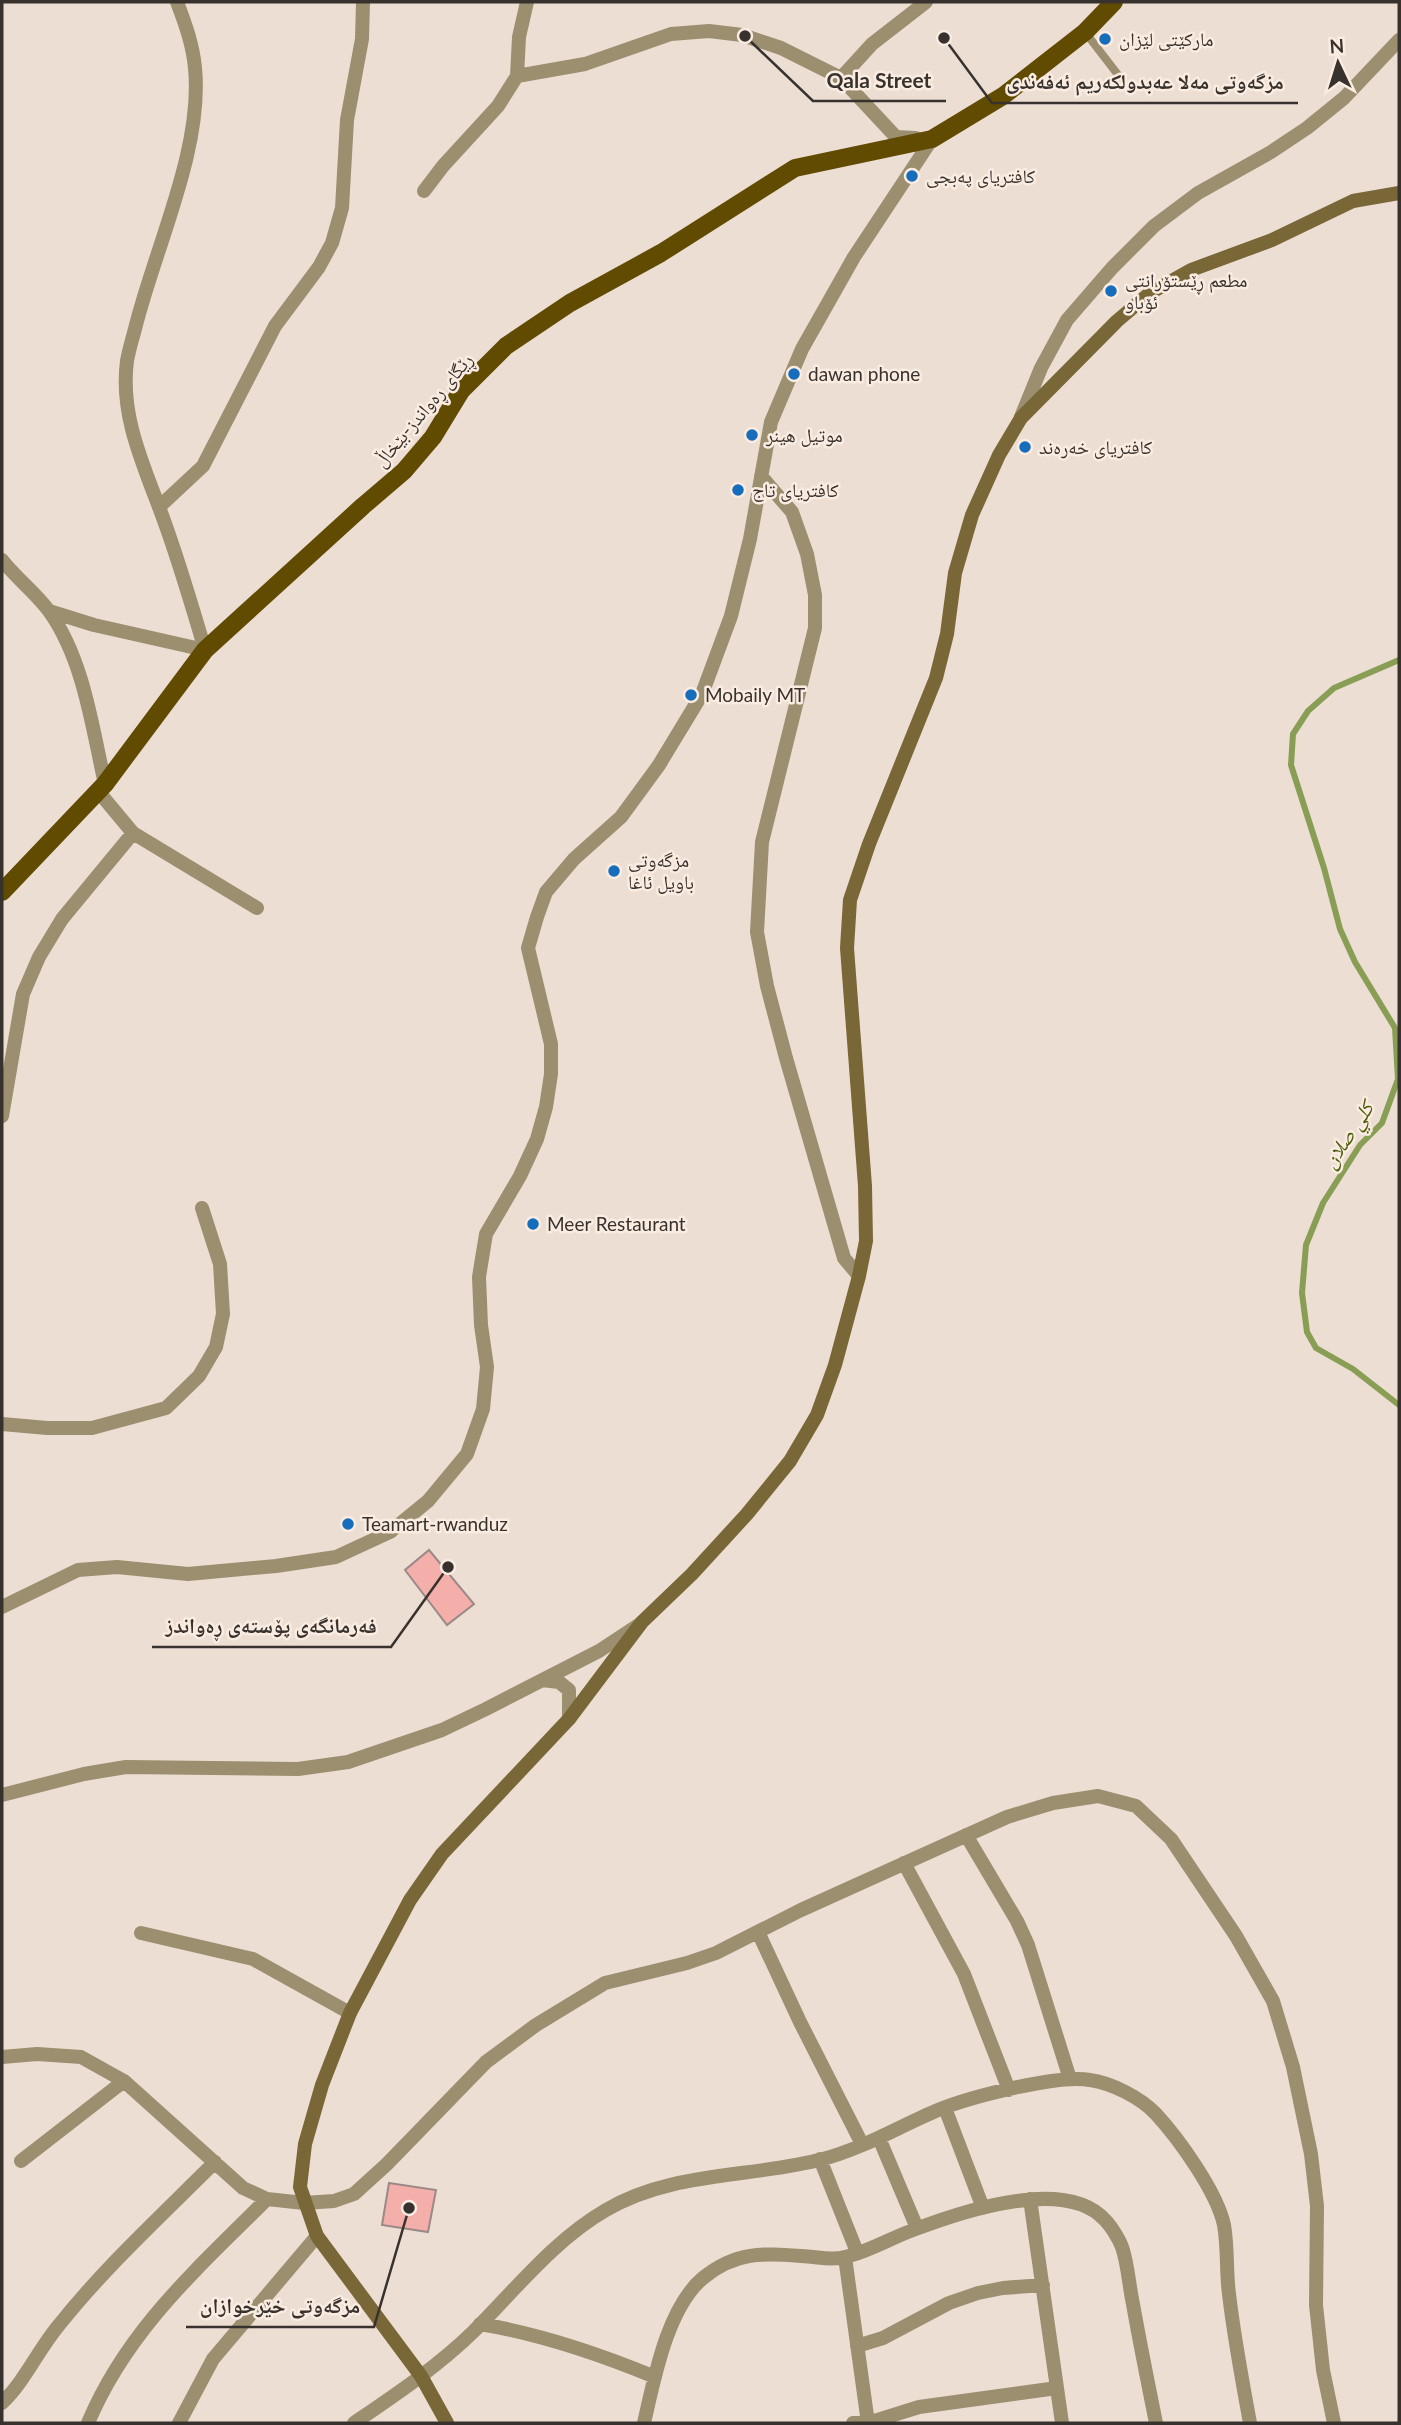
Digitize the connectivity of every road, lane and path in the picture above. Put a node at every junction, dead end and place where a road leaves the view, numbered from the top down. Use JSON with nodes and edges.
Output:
{"nodes":[{"id":1,"x":177,"y":2,"type":"edge"},
{"id":2,"x":363,"y":2,"type":"edge"},
{"id":3,"x":514,"y":2,"type":"edge"},
{"id":4,"x":527,"y":2,"type":"edge"},
{"id":5,"x":926,"y":2,"type":"edge"},
{"id":6,"x":1114,"y":2,"type":"edge"},
{"id":7,"x":522,"y":24,"type":"junction"},
{"id":8,"x":1086,"y":32,"type":"junction"},
{"id":9,"x":1399,"y":40,"type":"edge"},
{"id":10,"x":517,"y":76,"type":"junction"},
{"id":11,"x":841,"y":78,"type":"junction"},
{"id":12,"x":1122,"y":80,"type":"dead end"},
{"id":13,"x":932,"y":139,"type":"junction"},
{"id":14,"x":424,"y":191,"type":"dead end"},
{"id":15,"x":1399,"y":193,"type":"edge"},
{"id":16,"x":1021,"y":418,"type":"junction"},
{"id":17,"x":761,"y":476,"type":"junction"},
{"id":18,"x":159,"y":507,"type":"junction"},
{"id":19,"x":2,"y":560,"type":"edge"},
{"id":20,"x":49,"y":611,"type":"junction"},
{"id":21,"x":205,"y":650,"type":"junction"},
{"id":22,"x":101,"y":788,"type":"junction"},
{"id":23,"x":133,"y":833,"type":"junction"},
{"id":24,"x":2,"y":892,"type":"edge"},
{"id":25,"x":257,"y":908,"type":"dead end"},
{"id":26,"x":2,"y":1116,"type":"edge"},
{"id":27,"x":202,"y":1208,"type":"dead end"},
{"id":28,"x":859,"y":1276,"type":"junction"},
{"id":29,"x":2,"y":1423,"type":"edge"},
{"id":30,"x":2,"y":1607,"type":"edge"},
{"id":31,"x":642,"y":1622,"type":"junction"},
{"id":32,"x":540,"y":1680,"type":"junction"},
{"id":33,"x":569,"y":1719,"type":"junction"},
{"id":34,"x":2,"y":1795,"type":"edge"},
{"id":35,"x":966,"y":1835,"type":"junction"},
{"id":36,"x":905,"y":1863,"type":"junction"},
{"id":37,"x":758,"y":1931,"type":"junction"},
{"id":38,"x":141,"y":1933,"type":"dead end"},
{"id":39,"x":350,"y":2013,"type":"junction"},
{"id":40,"x":2,"y":2057,"type":"edge"},
{"id":41,"x":1070,"y":2080,"type":"junction"},
{"id":42,"x":124,"y":2081,"type":"junction"},
{"id":43,"x":1009,"y":2090,"type":"junction"},
{"id":44,"x":945,"y":2108,"type":"junction"},
{"id":45,"x":879,"y":2138,"type":"junction"},
{"id":46,"x":862,"y":2144,"type":"junction"},
{"id":47,"x":820,"y":2160,"type":"junction"},
{"id":48,"x":21,"y":2161,"type":"dead end"},
{"id":49,"x":215,"y":2162,"type":"junction"},
{"id":50,"x":267,"y":2199,"type":"junction"},
{"id":51,"x":1030,"y":2199,"type":"junction"},
{"id":52,"x":304,"y":2203,"type":"junction"},
{"id":53,"x":983,"y":2208,"type":"junction"},
{"id":54,"x":917,"y":2228,"type":"junction"},
{"id":55,"x":317,"y":2235,"type":"junction"},
{"id":56,"x":851,"y":2255,"type":"junction"},
{"id":57,"x":1043,"y":2285,"type":"junction"},
{"id":58,"x":480,"y":2324,"type":"junction"},
{"id":59,"x":857,"y":2346,"type":"junction"},
{"id":60,"x":421,"y":2376,"type":"junction"},
{"id":61,"x":654,"y":2376,"type":"junction"},
{"id":62,"x":1057,"y":2388,"type":"junction"},
{"id":63,"x":2,"y":2403,"type":"edge"},
{"id":64,"x":89,"y":2423,"type":"edge"},
{"id":65,"x":179,"y":2423,"type":"edge"},
{"id":66,"x":354,"y":2423,"type":"edge"},
{"id":67,"x":447,"y":2423,"type":"edge"},
{"id":68,"x":644,"y":2423,"type":"edge"},
{"id":69,"x":853,"y":2423,"type":"edge"},
{"id":70,"x":867,"y":2423,"type":"edge"},
{"id":71,"x":1062,"y":2423,"type":"edge"},
{"id":72,"x":1156,"y":2423,"type":"edge"},
{"id":73,"x":1250,"y":2423,"type":"edge"},
{"id":74,"x":1334,"y":2423,"type":"edge"}],
"edges":[{"from":1,"to":18,"type":"street"},
{"from":2,"to":18,"type":"street"},
{"from":3,"to":7,"type":"street"},
{"from":4,"to":7,"type":"street"},
{"from":5,"to":11,"type":"street"},
{"from":6,"to":8,"type":"main road","name":"ڕێگای ڕەواندز-بێخاڵ"},
{"from":7,"to":10,"type":"street"},
{"from":8,"to":12,"type":"lane"},
{"from":8,"to":13,"type":"main road","name":"ڕێگای ڕەواندز-بێخاڵ"},
{"from":9,"to":16,"type":"street"},
{"from":10,"to":11,"type":"street"},
{"from":10,"to":14,"type":"street"},
{"from":11,"to":13,"type":"street"},
{"from":13,"to":17,"type":"street"},
{"from":13,"to":21,"type":"main road","name":"ڕێگای ڕەواندز-بێخاڵ"},
{"from":15,"to":16,"type":"street"},
{"from":16,"to":28,"type":"street"},
{"from":17,"to":28,"type":"street"},
{"from":17,"to":30,"type":"street"},
{"from":18,"to":21,"type":"street"},
{"from":19,"to":20,"type":"street"},
{"from":20,"to":21,"type":"street"},
{"from":20,"to":22,"type":"street"},
{"from":21,"to":22,"type":"main road","name":"ڕێگای ڕەواندز-بێخاڵ"},
{"from":22,"to":23,"type":"street"},
{"from":22,"to":24,"type":"main road","name":"ڕێگای ڕەواندز-بێخاڵ"},
{"from":23,"to":25,"type":"street"},
{"from":23,"to":26,"type":"street"},
{"from":27,"to":29,"type":"street"},
{"from":28,"to":31,"type":"street"},
{"from":31,"to":32,"type":"street"},
{"from":31,"to":33,"type":"street"},
{"from":32,"to":33,"type":"street"},
{"from":32,"to":34,"type":"street"},
{"from":33,"to":39,"type":"street"},
{"from":35,"to":36,"type":"street"},
{"from":35,"to":41,"type":"street"},
{"from":35,"to":74,"type":"street"},
{"from":36,"to":37,"type":"street"},
{"from":36,"to":43,"type":"street"},
{"from":37,"to":46,"type":"street"},
{"from":37,"to":52,"type":"street"},
{"from":38,"to":39,"type":"street"},
{"from":39,"to":52,"type":"street"},
{"from":40,"to":42,"type":"street"},
{"from":41,"to":43,"type":"street"},
{"from":41,"to":73,"type":"street"},
{"from":42,"to":48,"type":"street"},
{"from":42,"to":49,"type":"street"},
{"from":43,"to":44,"type":"street"},
{"from":44,"to":45,"type":"street"},
{"from":44,"to":53,"type":"street"},
{"from":45,"to":46,"type":"street"},
{"from":45,"to":54,"type":"street"},
{"from":46,"to":47,"type":"street"},
{"from":47,"to":56,"type":"street"},
{"from":47,"to":58,"type":"street"},
{"from":49,"to":50,"type":"street"},
{"from":49,"to":63,"type":"street"},
{"from":50,"to":52,"type":"street"},
{"from":50,"to":64,"type":"street"},
{"from":51,"to":53,"type":"street"},
{"from":51,"to":57,"type":"street"},
{"from":51,"to":72,"type":"street"},
{"from":52,"to":55,"type":"street"},
{"from":53,"to":54,"type":"street"},
{"from":54,"to":56,"type":"street"},
{"from":55,"to":60,"type":"street"},
{"from":55,"to":65,"type":"street"},
{"from":56,"to":59,"type":"street"},
{"from":56,"to":61,"type":"street"},
{"from":57,"to":59,"type":"street"},
{"from":57,"to":62,"type":"street"},
{"from":58,"to":60,"type":"street"},
{"from":58,"to":61,"type":"street"},
{"from":59,"to":70,"type":"street"},
{"from":60,"to":66,"type":"street"},
{"from":60,"to":67,"type":"street"},
{"from":61,"to":68,"type":"street"},
{"from":62,"to":70,"type":"street"},
{"from":62,"to":71,"type":"street"},
{"from":69,"to":70,"type":"street"}]}
